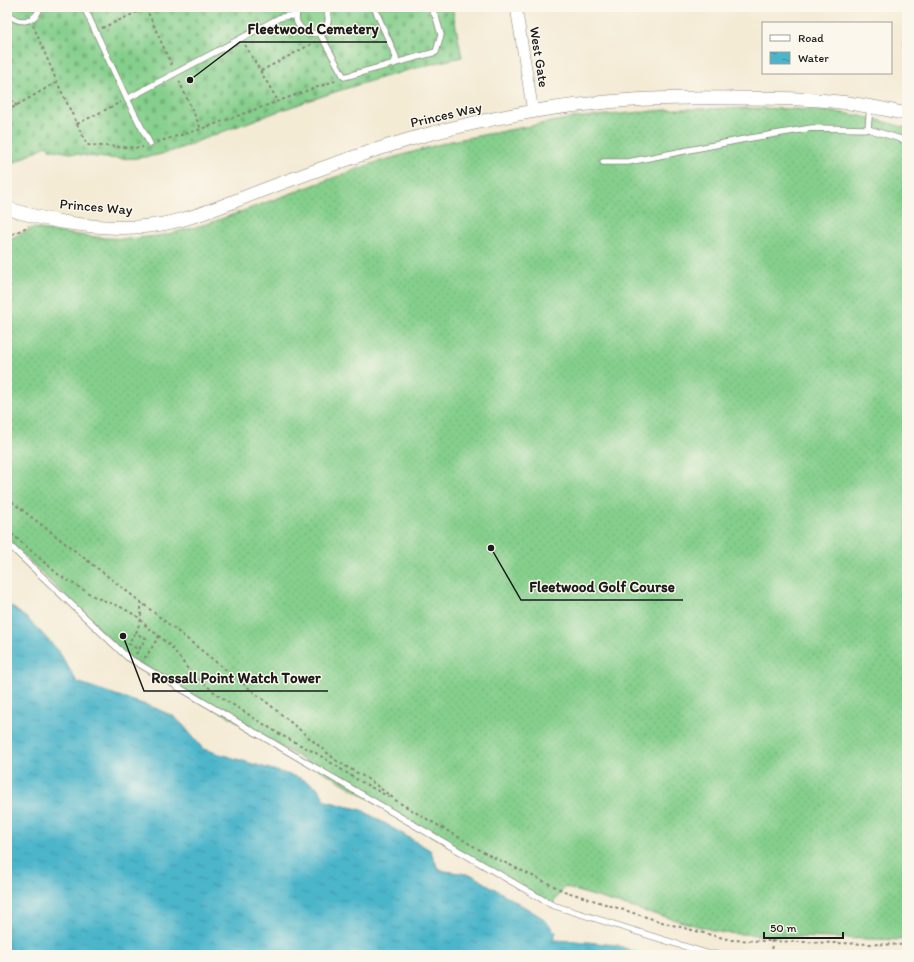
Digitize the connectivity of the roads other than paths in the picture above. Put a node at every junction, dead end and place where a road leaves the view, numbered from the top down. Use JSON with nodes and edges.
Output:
{"nodes":[{"id":1,"x":40,"y":7,"type":"edge"},
{"id":2,"x":84,"y":7,"type":"edge"},
{"id":3,"x":300,"y":7,"type":"edge"},
{"id":4,"x":334,"y":7,"type":"edge"},
{"id":5,"x":374,"y":7,"type":"edge"},
{"id":6,"x":430,"y":7,"type":"edge"},
{"id":7,"x":516,"y":7,"type":"edge"},
{"id":8,"x":326,"y":9,"type":"edge"},
{"id":9,"x":7,"y":12,"type":"edge"},
{"id":10,"x":296,"y":16,"type":"junction"},
{"id":11,"x":319,"y":32,"type":"junction"},
{"id":12,"x":394,"y":64,"type":"junction"},
{"id":13,"x":127,"y":99,"type":"junction"},
{"id":14,"x":870,"y":106,"type":"junction"},
{"id":15,"x":533,"y":112,"type":"junction"},
{"id":16,"x":907,"y":114,"type":"edge"},
{"id":17,"x":868,"y":129,"type":"junction"},
{"id":18,"x":907,"y":141,"type":"edge"},
{"id":19,"x":150,"y":144,"type":"road end"},
{"id":20,"x":603,"y":162,"type":"dead end"},
{"id":21,"x":7,"y":208,"type":"edge"},
{"id":22,"x":7,"y":543,"type":"edge"},
{"id":23,"x":734,"y":955,"type":"edge"}],
"edges":[{"from":1,"to":9,"type":"lane"},
{"from":2,"to":13,"type":"lane"},
{"from":3,"to":10,"type":"lane"},
{"from":4,"to":8,"type":"lane"},
{"from":5,"to":12,"type":"lane"},
{"from":6,"to":12,"type":"lane"},
{"from":7,"to":15,"type":"street","name":"West Gate"},
{"from":8,"to":11,"type":"lane"},
{"from":10,"to":11,"type":"lane"},
{"from":10,"to":13,"type":"lane"},
{"from":11,"to":12,"type":"lane"},
{"from":13,"to":19,"type":"lane"},
{"from":14,"to":15,"type":"street","name":"Princes Way"},
{"from":14,"to":16,"type":"street","name":"Princes Way"},
{"from":14,"to":17,"type":"lane"},
{"from":15,"to":21,"type":"street","name":"Princes Way"},
{"from":17,"to":18,"type":"lane"},
{"from":17,"to":20,"type":"lane"},
{"from":22,"to":23,"type":"lane"}]}
